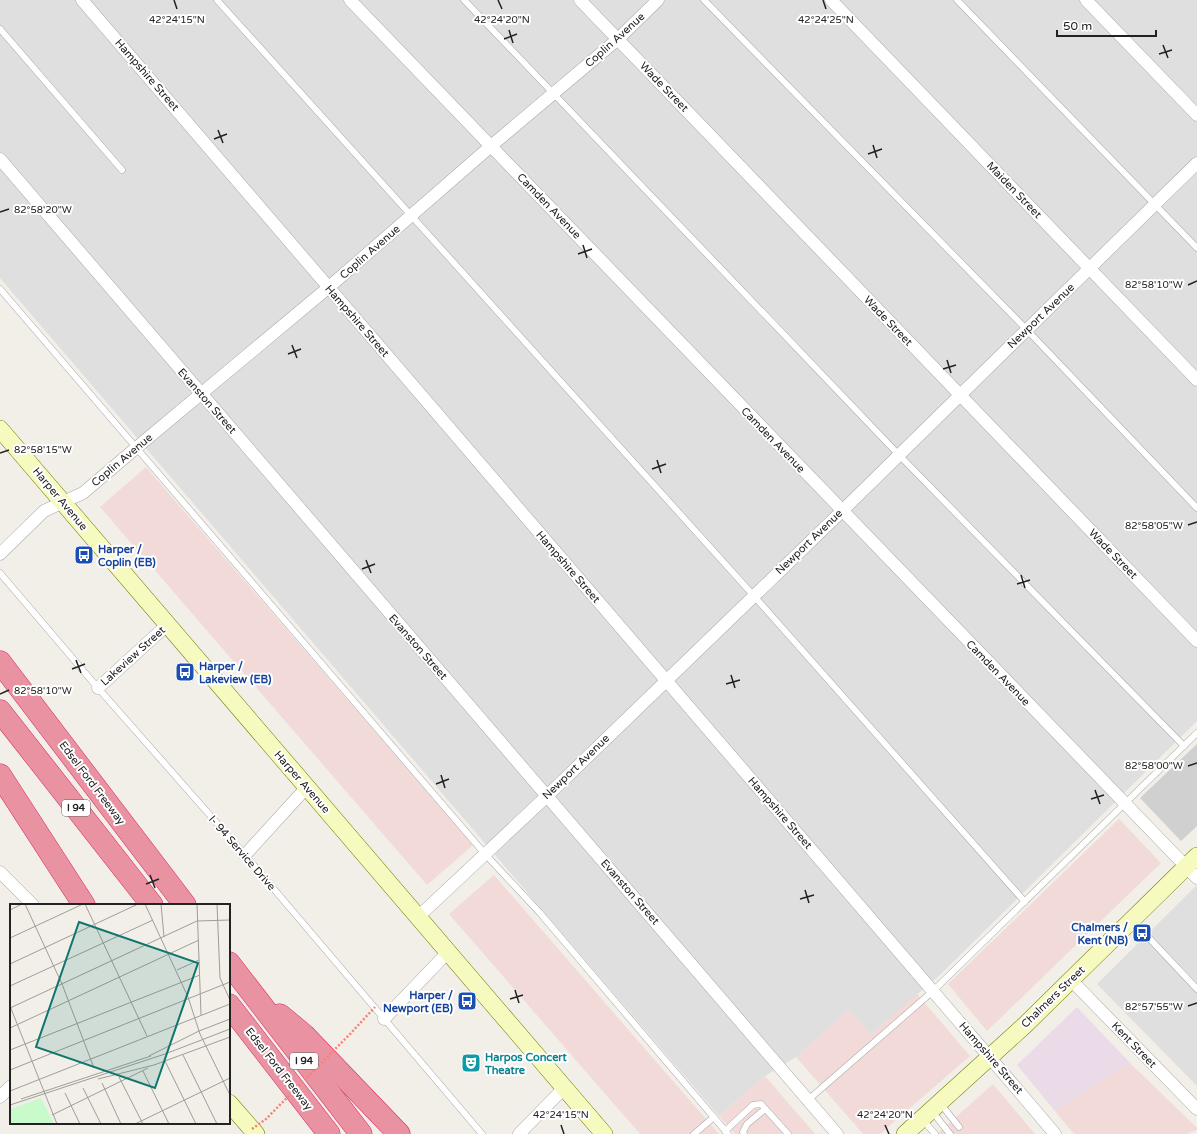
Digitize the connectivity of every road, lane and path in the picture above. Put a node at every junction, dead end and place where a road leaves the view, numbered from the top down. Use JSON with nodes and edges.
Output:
{"nodes":[{"id":1,"x":82,"y":0,"type":"edge"},
{"id":2,"x":217,"y":0,"type":"edge"},
{"id":3,"x":350,"y":0,"type":"edge"},
{"id":4,"x":464,"y":0,"type":"edge"},
{"id":5,"x":580,"y":0,"type":"edge"},
{"id":6,"x":658,"y":0,"type":"edge"},
{"id":7,"x":704,"y":0,"type":"edge"},
{"id":8,"x":831,"y":0,"type":"edge"},
{"id":9,"x":957,"y":0,"type":"edge"},
{"id":10,"x":1086,"y":0,"type":"edge"},
{"id":11,"x":0,"y":29,"type":"edge"},
{"id":12,"x":618,"y":40,"type":"junction"},
{"id":13,"x":555,"y":94,"type":"junction"},
{"id":14,"x":1197,"y":115,"type":"edge"},
{"id":15,"x":491,"y":146,"type":"junction"},
{"id":16,"x":0,"y":159,"type":"edge"},
{"id":17,"x":1197,"y":163,"type":"edge"},
{"id":18,"x":122,"y":170,"type":"dead end"},
{"id":19,"x":1155,"y":204,"type":"junction"},
{"id":20,"x":411,"y":216,"type":"junction"},
{"id":21,"x":1197,"y":248,"type":"edge"},
{"id":22,"x":1089,"y":268,"type":"junction"},
{"id":23,"x":329,"y":288,"type":"junction"},
{"id":24,"x":0,"y":289,"type":"edge"},
{"id":25,"x":1026,"y":330,"type":"junction"},
{"id":26,"x":1197,"y":380,"type":"edge"},
{"id":27,"x":201,"y":394,"type":"junction"},
{"id":28,"x":960,"y":395,"type":"junction"},
{"id":29,"x":0,"y":429,"type":"edge"},
{"id":30,"x":136,"y":448,"type":"junction"},
{"id":31,"x":899,"y":455,"type":"junction"},
{"id":32,"x":63,"y":503,"type":"junction"},
{"id":33,"x":1197,"y":508,"type":"edge"},
{"id":34,"x":842,"y":511,"type":"junction"},
{"id":35,"x":0,"y":554,"type":"edge"},
{"id":36,"x":0,"y":573,"type":"edge"},
{"id":37,"x":754,"y":596,"type":"junction"},
{"id":38,"x":167,"y":625,"type":"junction"},
{"id":39,"x":1197,"y":641,"type":"edge"},
{"id":40,"x":0,"y":662,"type":"edge"},
{"id":41,"x":666,"y":681,"type":"junction"},
{"id":42,"x":98,"y":688,"type":"junction"},
{"id":43,"x":0,"y":711,"type":"edge"},
{"id":44,"x":1197,"y":733,"type":"edge"},
{"id":45,"x":1184,"y":746,"type":"junction"},
{"id":46,"x":0,"y":775,"type":"edge"},
{"id":47,"x":307,"y":787,"type":"junction"},
{"id":48,"x":547,"y":796,"type":"junction"},
{"id":49,"x":1125,"y":804,"type":"junction"},
{"id":50,"x":485,"y":854,"type":"junction"},
{"id":51,"x":245,"y":855,"type":"junction"},
{"id":52,"x":1193,"y":867,"type":"edge"},
{"id":53,"x":0,"y":872,"type":"edge"},
{"id":54,"x":1025,"y":902,"type":"junction"},
{"id":55,"x":32,"y":904,"type":"edge"},
{"id":56,"x":83,"y":904,"type":"edge"},
{"id":57,"x":151,"y":904,"type":"edge"},
{"id":58,"x":184,"y":904,"type":"edge"},
{"id":59,"x":418,"y":917,"type":"junction"},
{"id":60,"x":1132,"y":920,"type":"junction"},
{"id":61,"x":448,"y":952,"type":"junction"},
{"id":62,"x":230,"y":964,"type":"edge"},
{"id":63,"x":1071,"y":980,"type":"junction"},
{"id":64,"x":248,"y":988,"type":"junction"},
{"id":65,"x":1197,"y":989,"type":"edge"},
{"id":66,"x":933,"y":991,"type":"junction"},
{"id":67,"x":230,"y":1006,"type":"edge"},
{"id":68,"x":374,"y":1008,"type":"junction"},
{"id":69,"x":384,"y":1019,"type":"junction"},
{"id":70,"x":990,"y":1057,"type":"junction"},
{"id":71,"x":10,"y":1087,"type":"edge"},
{"id":72,"x":564,"y":1088,"type":"junction"},
{"id":73,"x":0,"y":1097,"type":"edge"},
{"id":74,"x":808,"y":1100,"type":"junction"},
{"id":75,"x":230,"y":1104,"type":"edge"},
{"id":76,"x":765,"y":1109,"type":"junction"},
{"id":77,"x":1197,"y":1109,"type":"edge"},
{"id":78,"x":931,"y":1110,"type":"junction"},
{"id":79,"x":714,"y":1117,"type":"junction"},
{"id":80,"x":959,"y":1127,"type":"dead end"},
{"id":81,"x":254,"y":1132,"type":"edge"},
{"id":82,"x":726,"y":1132,"type":"edge"},
{"id":83,"x":329,"y":1134,"type":"edge"},
{"id":84,"x":361,"y":1134,"type":"edge"},
{"id":85,"x":399,"y":1134,"type":"edge"},
{"id":86,"x":482,"y":1134,"type":"edge"},
{"id":87,"x":519,"y":1134,"type":"edge"},
{"id":88,"x":604,"y":1134,"type":"edge"},
{"id":89,"x":694,"y":1134,"type":"edge"},
{"id":90,"x":744,"y":1134,"type":"edge"},
{"id":91,"x":788,"y":1134,"type":"edge"},
{"id":92,"x":837,"y":1134,"type":"edge"},
{"id":93,"x":906,"y":1134,"type":"edge"},
{"id":94,"x":935,"y":1134,"type":"edge"},
{"id":95,"x":950,"y":1134,"type":"edge"},
{"id":96,"x":1054,"y":1134,"type":"edge"}],
"edges":[{"from":1,"to":23,"type":"street","name":"Hampshire Street"},
{"from":2,"to":20,"type":"lane"},
{"from":3,"to":15,"type":"street","name":"Camden Avenue"},
{"from":4,"to":13,"type":"lane"},
{"from":5,"to":12,"type":"street","name":"Wade Street"},
{"from":6,"to":12,"type":"street","name":"Coplin Avenue"},
{"from":7,"to":25,"type":"lane"},
{"from":8,"to":22,"type":"street","name":"Maiden Street"},
{"from":9,"to":19,"type":"lane"},
{"from":10,"to":14,"type":"street"},
{"from":11,"to":18,"type":"lane"},
{"from":12,"to":13,"type":"street","name":"Coplin Avenue"},
{"from":12,"to":28,"type":"street","name":"Wade Street"},
{"from":13,"to":15,"type":"street","name":"Coplin Avenue"},
{"from":13,"to":31,"type":"lane"},
{"from":15,"to":20,"type":"street","name":"Coplin Avenue"},
{"from":15,"to":34,"type":"street","name":"Camden Avenue"},
{"from":16,"to":27,"type":"street","name":"Evanston Street"},
{"from":17,"to":19,"type":"street","name":"Newport Avenue"},
{"from":19,"to":21,"type":"lane"},
{"from":19,"to":22,"type":"street","name":"Newport Avenue"},
{"from":20,"to":23,"type":"street","name":"Coplin Avenue"},
{"from":20,"to":37,"type":"lane"},
{"from":22,"to":25,"type":"street","name":"Newport Avenue"},
{"from":22,"to":26,"type":"street","name":"Maiden Street"},
{"from":23,"to":27,"type":"street","name":"Coplin Avenue"},
{"from":23,"to":41,"type":"street","name":"Hampshire Street"},
{"from":24,"to":30,"type":"lane"},
{"from":25,"to":28,"type":"street","name":"Newport Avenue"},
{"from":25,"to":33,"type":"lane"},
{"from":27,"to":30,"type":"street","name":"Coplin Avenue"},
{"from":27,"to":48,"type":"street","name":"Evanston Street"},
{"from":28,"to":31,"type":"street","name":"Newport Avenue"},
{"from":28,"to":39,"type":"street","name":"Wade Street"},
{"from":29,"to":32,"type":"main road","name":"Harper Avenue"},
{"from":30,"to":32,"type":"street","name":"Coplin Avenue"},
{"from":30,"to":50,"type":"lane"},
{"from":31,"to":34,"type":"street","name":"Newport Avenue"},
{"from":31,"to":45,"type":"lane"},
{"from":32,"to":35,"type":"street","name":"Coplin Avenue"},
{"from":32,"to":38,"type":"main road","name":"Harper Avenue"},
{"from":34,"to":37,"type":"street","name":"Newport Avenue"},
{"from":34,"to":49,"type":"street","name":"Camden Avenue"},
{"from":36,"to":42,"type":"lane","name":"I- 94 Service Drive"},
{"from":37,"to":41,"type":"street","name":"Newport Avenue"},
{"from":37,"to":54,"type":"lane"},
{"from":38,"to":42,"type":"street","name":"Lakeview Street"},
{"from":38,"to":47,"type":"main road","name":"Harper Avenue"},
{"from":40,"to":58,"type":"highway","name":"Edsel Ford Freeway","number":"I 94"},
{"from":41,"to":48,"type":"street","name":"Newport Avenue"},
{"from":41,"to":66,"type":"street","name":"Hampshire Street"},
{"from":42,"to":51,"type":"lane","name":"I- 94 Service Drive"},
{"from":43,"to":57,"type":"highway","number":"I 94"},
{"from":44,"to":45,"type":"lane"},
{"from":45,"to":49,"type":"lane"},
{"from":46,"to":56,"type":"highway"},
{"from":47,"to":51,"type":"street"},
{"from":47,"to":59,"type":"main road","name":"Harper Avenue"},
{"from":48,"to":50,"type":"street","name":"Newport Avenue"},
{"from":48,"to":74,"type":"street","name":"Evanston Street"},
{"from":49,"to":52,"type":"street","name":"Camden Avenue"},
{"from":49,"to":54,"type":"lane"},
{"from":50,"to":59,"type":"street","name":"Newport Avenue"},
{"from":50,"to":79,"type":"lane"},
{"from":51,"to":68,"type":"lane","name":"I- 94 Service Drive"},
{"from":52,"to":60,"type":"main road","name":"Chalmers Street"},
{"from":53,"to":55,"type":"street"},
{"from":54,"to":66,"type":"lane"},
{"from":59,"to":61,"type":"main road","name":"Harper Avenue"},
{"from":60,"to":63,"type":"main road","name":"Chalmers Street"},
{"from":60,"to":65,"type":"lane"},
{"from":61,"to":69,"type":"street"},
{"from":61,"to":72,"type":"main road","name":"Harper Avenue"},
{"from":62,"to":64,"type":"highway","number":"I 94"},
{"from":63,"to":70,"type":"main road","name":"Chalmers Street"},
{"from":63,"to":77,"type":"street","name":"Kent Street"},
{"from":64,"to":84,"type":"highway","number":"I 94"},
{"from":64,"to":85,"type":"highway"},
{"from":66,"to":70,"type":"street","name":"Hampshire Street"},
{"from":66,"to":74,"type":"lane"},
{"from":67,"to":83,"type":"highway","name":"Edsel Ford Freeway","number":"I 94"},
{"from":68,"to":69,"type":"lane","name":"I- 94 Service Drive"},
{"from":68,"to":81,"type":"path","bridge":true},
{"from":69,"to":86,"type":"lane","name":"I- 94 Service Drive"},
{"from":70,"to":78,"type":"main road","name":"Chalmers Street"},
{"from":70,"to":96,"type":"street","name":"Hampshire Street"},
{"from":71,"to":73,"type":"street"},
{"from":72,"to":87,"type":"street"},
{"from":72,"to":88,"type":"main road","name":"Harper Avenue"},
{"from":74,"to":92,"type":"street","name":"Evanston Street"},
{"from":75,"to":81,"type":"main road"},
{"from":76,"to":82,"type":"lane"},
{"from":76,"to":90,"type":"lane"},
{"from":76,"to":91,"type":"lane"},
{"from":78,"to":80,"type":"lane"},
{"from":78,"to":93,"type":"main road","name":"Chalmers Street"},
{"from":78,"to":94,"type":"lane"},
{"from":78,"to":95,"type":"lane"},
{"from":79,"to":82,"type":"lane"},
{"from":79,"to":89,"type":"lane"}]}
